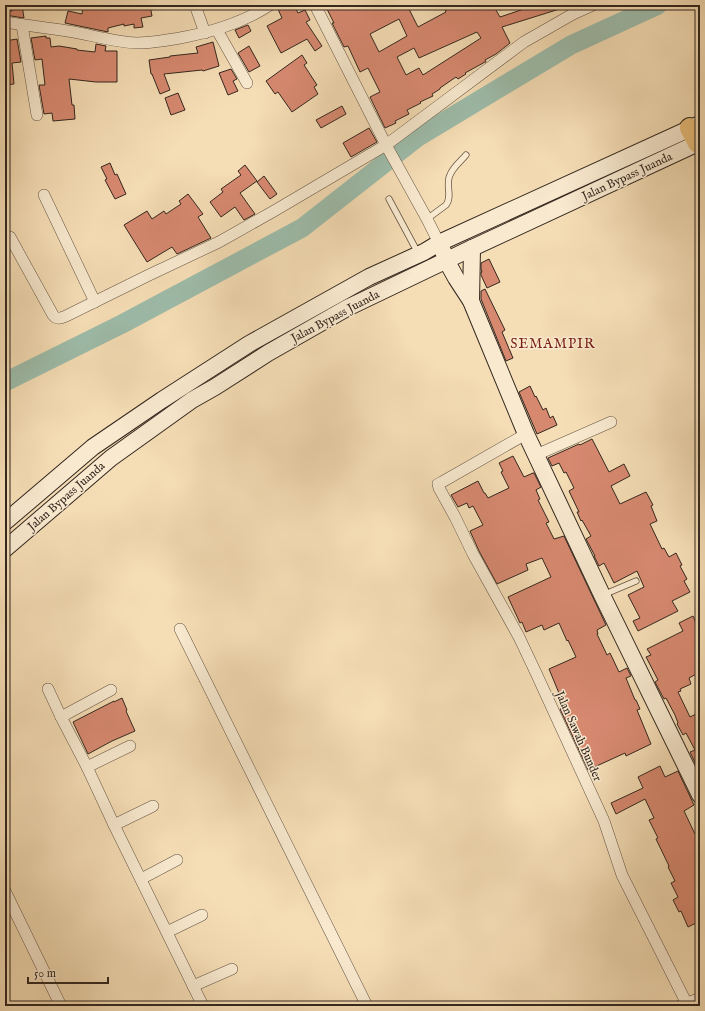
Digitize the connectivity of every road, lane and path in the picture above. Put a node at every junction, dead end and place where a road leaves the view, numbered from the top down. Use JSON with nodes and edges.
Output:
{"nodes":[{"id":1,"x":195,"y":5,"type":"edge"},
{"id":2,"x":270,"y":5,"type":"edge"},
{"id":3,"x":315,"y":5,"type":"edge"},
{"id":4,"x":593,"y":5,"type":"edge"},
{"id":5,"x":5,"y":22,"type":"edge"},
{"id":6,"x":22,"y":25,"type":"junction"},
{"id":7,"x":217,"y":30,"type":"junction"},
{"id":8,"x":205,"y":33,"type":"junction"},
{"id":9,"x":247,"y":83,"type":"dead end"},
{"id":10,"x":37,"y":115,"type":"dead end"},
{"id":11,"x":697,"y":134,"type":"edge"},
{"id":12,"x":387,"y":147,"type":"junction"},
{"id":13,"x":466,"y":155,"type":"dead end"},
{"id":14,"x":44,"y":195,"type":"dead end"},
{"id":15,"x":388,"y":199,"type":"dead end"},
{"id":16,"x":427,"y":219,"type":"junction"},
{"id":17,"x":10,"y":237,"type":"dead end"},
{"id":18,"x":439,"y":243,"type":"junction"},
{"id":19,"x":472,"y":248,"type":"junction"},
{"id":20,"x":419,"y":254,"type":"junction"},
{"id":21,"x":446,"y":260,"type":"junction"},
{"id":22,"x":471,"y":301,"type":"junction"},
{"id":23,"x":95,"y":302,"type":"junction"},
{"id":24,"x":204,"y":374,"type":"junction"},
{"id":25,"x":215,"y":387,"type":"junction"},
{"id":26,"x":611,"y":422,"type":"dead end"},
{"id":27,"x":526,"y":434,"type":"junction"},
{"id":28,"x":536,"y":456,"type":"junction"},
{"id":29,"x":5,"y":522,"type":"edge"},
{"id":30,"x":5,"y":549,"type":"edge"},
{"id":31,"x":636,"y":581,"type":"dead end"},
{"id":32,"x":602,"y":595,"type":"junction"},
{"id":33,"x":180,"y":629,"type":"dead end"},
{"id":34,"x":48,"y":689,"type":"dead end"},
{"id":35,"x":111,"y":690,"type":"dead end"},
{"id":36,"x":61,"y":717,"type":"junction"},
{"id":37,"x":130,"y":746,"type":"dead end"},
{"id":38,"x":87,"y":768,"type":"junction"},
{"id":39,"x":700,"y":795,"type":"edge"},
{"id":40,"x":153,"y":806,"type":"dead end"},
{"id":41,"x":114,"y":825,"type":"junction"},
{"id":42,"x":177,"y":860,"type":"dead end"},
{"id":43,"x":141,"y":879,"type":"junction"},
{"id":44,"x":5,"y":891,"type":"edge"},
{"id":45,"x":202,"y":915,"type":"dead end"},
{"id":46,"x":167,"y":932,"type":"junction"},
{"id":47,"x":232,"y":969,"type":"dead end"},
{"id":48,"x":193,"y":986,"type":"junction"},
{"id":49,"x":700,"y":998,"type":"edge"},
{"id":50,"x":684,"y":1005,"type":"edge"},
{"id":51,"x":61,"y":1006,"type":"edge"},
{"id":52,"x":203,"y":1006,"type":"edge"},
{"id":53,"x":367,"y":1006,"type":"edge"}],
"edges":[{"from":1,"to":8,"type":"street"},
{"from":2,"to":7,"type":"street"},
{"from":3,"to":12,"type":"street"},
{"from":4,"to":12,"type":"street"},
{"from":5,"to":6,"type":"street"},
{"from":6,"to":8,"type":"street"},
{"from":6,"to":10,"type":"street"},
{"from":7,"to":8,"type":"street"},
{"from":7,"to":9,"type":"street"},
{"from":11,"to":18,"type":"main road","name":"Jalan Bypass Juanda"},
{"from":11,"to":19,"type":"main road","name":"Jalan Bypass Juanda"},
{"from":12,"to":16,"type":"street"},
{"from":12,"to":23,"type":"street"},
{"from":13,"to":16,"type":"lane"},
{"from":14,"to":23,"type":"street"},
{"from":15,"to":20,"type":"lane"},
{"from":16,"to":18,"type":"street"},
{"from":17,"to":23,"type":"street"},
{"from":18,"to":20,"type":"main road","name":"Jalan Bypass Juanda"},
{"from":18,"to":21,"type":"main road"},
{"from":19,"to":21,"type":"main road","name":"Jalan Bypass Juanda"},
{"from":19,"to":22,"type":"main road"},
{"from":20,"to":24,"type":"main road","name":"Jalan Bypass Juanda"},
{"from":21,"to":22,"type":"main road"},
{"from":21,"to":25,"type":"main road","name":"Jalan Bypass Juanda"},
{"from":22,"to":27,"type":"main road"},
{"from":24,"to":25,"type":"main road"},
{"from":24,"to":29,"type":"main road","name":"Jalan Bypass Juanda"},
{"from":25,"to":30,"type":"main road","name":"Jalan Bypass Juanda"},
{"from":26,"to":28,"type":"street"},
{"from":27,"to":28,"type":"main road"},
{"from":27,"to":50,"type":"street","name":"Jalan Sawah Bunder"},
{"from":28,"to":32,"type":"main road"},
{"from":31,"to":32,"type":"lane"},
{"from":32,"to":39,"type":"main road"},
{"from":33,"to":53,"type":"street"},
{"from":34,"to":36,"type":"street"},
{"from":35,"to":36,"type":"street"},
{"from":36,"to":38,"type":"street"},
{"from":37,"to":38,"type":"street"},
{"from":38,"to":41,"type":"street"},
{"from":40,"to":41,"type":"street"},
{"from":41,"to":43,"type":"street"},
{"from":42,"to":43,"type":"street"},
{"from":43,"to":46,"type":"street"},
{"from":44,"to":51,"type":"street"},
{"from":45,"to":46,"type":"street"},
{"from":46,"to":48,"type":"street"},
{"from":47,"to":48,"type":"street"},
{"from":48,"to":52,"type":"street"},
{"from":49,"to":50,"type":"street"}]}
